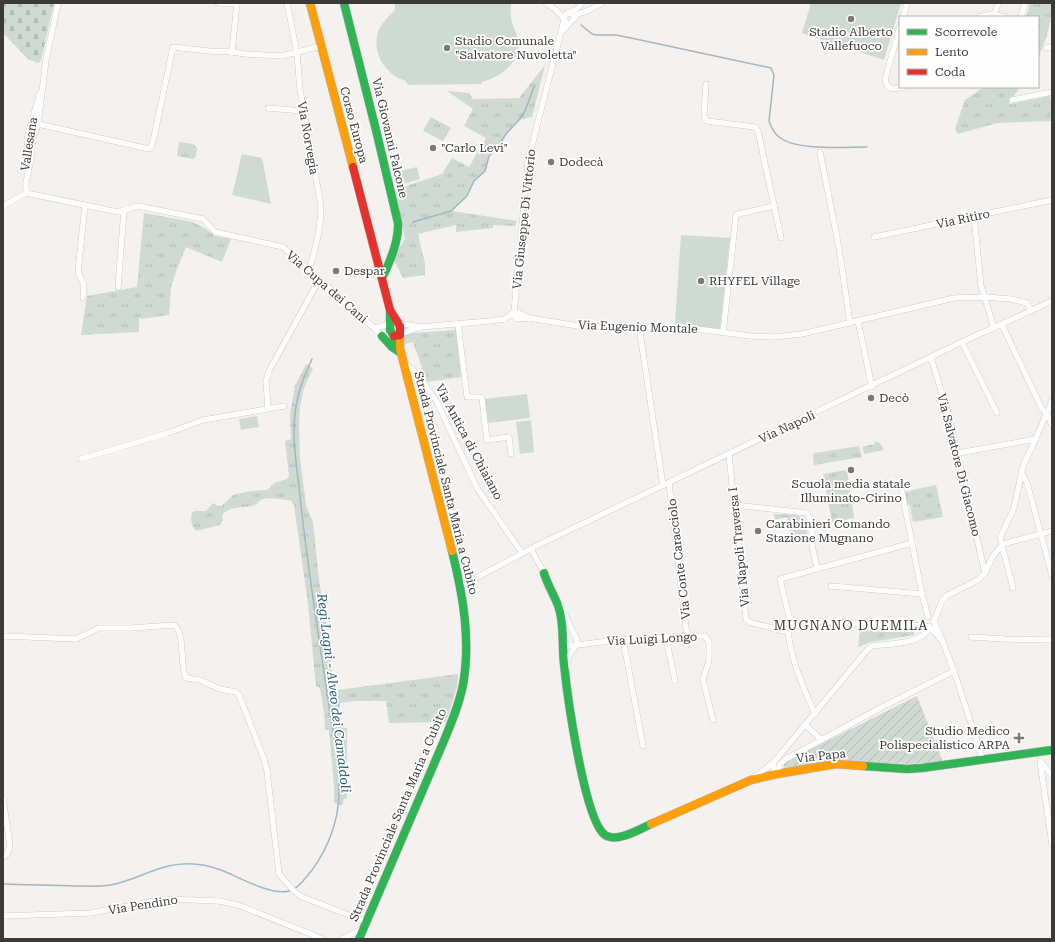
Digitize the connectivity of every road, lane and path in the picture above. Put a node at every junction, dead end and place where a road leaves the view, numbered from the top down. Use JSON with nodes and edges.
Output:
{"nodes":[{"id":1,"x":58,"y":3,"type":"edge"},
{"id":2,"x":218,"y":3,"type":"edge"},
{"id":3,"x":287,"y":3,"type":"edge"},
{"id":4,"x":310,"y":3,"type":"edge"},
{"id":5,"x":344,"y":3,"type":"edge"},
{"id":6,"x":546,"y":3,"type":"edge"},
{"id":7,"x":581,"y":3,"type":"edge"},
{"id":8,"x":602,"y":3,"type":"edge"},
{"id":9,"x":907,"y":3,"type":"edge"},
{"id":10,"x":998,"y":3,"type":"edge"},
{"id":11,"x":1025,"y":3,"type":"edge"},
{"id":12,"x":237,"y":4,"type":"edge"},
{"id":13,"x":587,"y":8,"type":"edge"},
{"id":14,"x":556,"y":10,"type":"junction"},
{"id":15,"x":568,"y":13,"type":"junction"},
{"id":16,"x":903,"y":16,"type":"edge"},
{"id":17,"x":994,"y":16,"type":"edge"},
{"id":18,"x":1021,"y":16,"type":"edge"},
{"id":19,"x":564,"y":19,"type":"junction"},
{"id":20,"x":572,"y":21,"type":"junction"},
{"id":21,"x":561,"y":33,"type":"junction"},
{"id":22,"x":898,"y":39,"type":"edge"},
{"id":23,"x":321,"y":46,"type":"junction"},
{"id":24,"x":1052,"y":47,"type":"edge"},
{"id":25,"x":1046,"y":48,"type":"dead end"},
{"id":26,"x":232,"y":52,"type":"junction"},
{"id":27,"x":297,"y":53,"type":"junction"},
{"id":28,"x":706,"y":84,"type":"dead end"},
{"id":29,"x":44,"y":86,"type":"junction"},
{"id":30,"x":899,"y":88,"type":"edge"},
{"id":31,"x":1052,"y":92,"type":"edge"},
{"id":32,"x":1012,"y":100,"type":"dead end"},
{"id":33,"x":268,"y":108,"type":"dead end"},
{"id":34,"x":303,"y":111,"type":"junction"},
{"id":35,"x":38,"y":124,"type":"junction"},
{"id":36,"x":820,"y":152,"type":"dead end"},
{"id":37,"x":26,"y":193,"type":"junction"},
{"id":38,"x":1052,"y":200,"type":"edge"},
{"id":39,"x":5,"y":204,"type":"edge"},
{"id":40,"x":85,"y":205,"type":"junction"},
{"id":41,"x":774,"y":206,"type":"junction"},
{"id":42,"x":124,"y":210,"type":"junction"},
{"id":43,"x":974,"y":216,"type":"junction"},
{"id":44,"x":874,"y":237,"type":"dead end"},
{"id":45,"x":781,"y":238,"type":"dead end"},
{"id":46,"x":394,"y":247,"type":"junction"},
{"id":47,"x":376,"y":253,"type":"junction"},
{"id":48,"x":309,"y":271,"type":"junction"},
{"id":49,"x":382,"y":278,"type":"junction"},
{"id":50,"x":319,"y":280,"type":"junction"},
{"id":51,"x":118,"y":287,"type":"dead end"},
{"id":52,"x":984,"y":297,"type":"junction"},
{"id":53,"x":83,"y":298,"type":"dead end"},
{"id":54,"x":1052,"y":301,"type":"edge"},
{"id":55,"x":1031,"y":311,"type":"junction"},
{"id":56,"x":512,"y":314,"type":"junction"},
{"id":57,"x":858,"y":321,"type":"junction"},
{"id":58,"x":395,"y":323,"type":"junction"},
{"id":59,"x":850,"y":323,"type":"junction"},
{"id":60,"x":458,"y":324,"type":"junction"},
{"id":61,"x":1002,"y":325,"type":"junction"},
{"id":62,"x":639,"y":326,"type":"junction"},
{"id":63,"x":420,"y":327,"type":"junction"},
{"id":64,"x":374,"y":328,"type":"junction"},
{"id":65,"x":994,"y":328,"type":"junction"},
{"id":66,"x":723,"y":333,"type":"junction"},
{"id":67,"x":397,"y":335,"type":"junction"},
{"id":68,"x":382,"y":336,"type":"junction"},
{"id":69,"x":962,"y":342,"type":"junction"},
{"id":70,"x":401,"y":351,"type":"junction"},
{"id":71,"x":931,"y":358,"type":"junction"},
{"id":72,"x":404,"y":366,"type":"junction"},
{"id":73,"x":872,"y":387,"type":"junction"},
{"id":74,"x":1052,"y":401,"type":"edge"},
{"id":75,"x":284,"y":406,"type":"dead end"},
{"id":76,"x":268,"y":408,"type":"junction"},
{"id":77,"x":997,"y":413,"type":"dead end"},
{"id":78,"x":1049,"y":416,"type":"edge"},
{"id":79,"x":1052,"y":425,"type":"edge"},
{"id":80,"x":1036,"y":439,"type":"junction"},
{"id":81,"x":958,"y":453,"type":"junction"},
{"id":82,"x":511,"y":454,"type":"dead end"},
{"id":83,"x":729,"y":455,"type":"junction"},
{"id":84,"x":81,"y":459,"type":"dead end"},
{"id":85,"x":1021,"y":472,"type":"junction"},
{"id":86,"x":666,"y":484,"type":"junction"},
{"id":87,"x":902,"y":492,"type":"dead end"},
{"id":88,"x":735,"y":505,"type":"junction"},
{"id":89,"x":1052,"y":531,"type":"edge"},
{"id":90,"x":1041,"y":534,"type":"junction"},
{"id":91,"x":912,"y":543,"type":"junction"},
{"id":92,"x":1002,"y":544,"type":"junction"},
{"id":93,"x":531,"y":549,"type":"junction"},
{"id":94,"x":522,"y":553,"type":"junction"},
{"id":95,"x":817,"y":568,"type":"junction"},
{"id":96,"x":544,"y":573,"type":"joint"},
{"id":97,"x":985,"y":573,"type":"junction"},
{"id":98,"x":1052,"y":575,"type":"edge"},
{"id":99,"x":461,"y":586,"type":"junction"},
{"id":100,"x":831,"y":586,"type":"dead end"},
{"id":101,"x":1013,"y":588,"type":"dead end"},
{"id":102,"x":922,"y":594,"type":"junction"},
{"id":103,"x":928,"y":617,"type":"junction"},
{"id":104,"x":564,"y":621,"type":"junction"},
{"id":105,"x":934,"y":621,"type":"junction"},
{"id":106,"x":798,"y":622,"type":"junction"},
{"id":107,"x":928,"y":627,"type":"junction"},
{"id":108,"x":788,"y":631,"type":"junction"},
{"id":109,"x":3,"y":636,"type":"edge"},
{"id":110,"x":687,"y":636,"type":"junction"},
{"id":111,"x":666,"y":637,"type":"junction"},
{"id":112,"x":971,"y":637,"type":"dead end"},
{"id":113,"x":623,"y":639,"type":"junction"},
{"id":114,"x":1052,"y":640,"type":"edge"},
{"id":115,"x":562,"y":642,"type":"junction"},
{"id":116,"x":943,"y":642,"type":"junction"},
{"id":117,"x":576,"y":646,"type":"junction"},
{"id":118,"x":954,"y":671,"type":"junction"},
{"id":119,"x":566,"y":679,"type":"junction"},
{"id":120,"x":675,"y":681,"type":"dead end"},
{"id":121,"x":815,"y":714,"type":"junction"},
{"id":122,"x":713,"y":720,"type":"dead end"},
{"id":123,"x":805,"y":725,"type":"junction"},
{"id":124,"x":822,"y":740,"type":"junction"},
{"id":125,"x":643,"y":746,"type":"dead end"},
{"id":126,"x":1052,"y":750,"type":"edge"},
{"id":127,"x":1038,"y":752,"type":"junction"},
{"id":128,"x":983,"y":760,"type":"junction"},
{"id":129,"x":774,"y":762,"type":"junction"},
{"id":130,"x":1042,"y":763,"type":"junction"},
{"id":131,"x":777,"y":774,"type":"junction"},
{"id":132,"x":1052,"y":776,"type":"edge"},
{"id":133,"x":751,"y":780,"type":"junction"},
{"id":134,"x":3,"y":798,"type":"edge"},
{"id":135,"x":1052,"y":844,"type":"edge"},
{"id":136,"x":3,"y":857,"type":"edge"},
{"id":137,"x":3,"y":916,"type":"edge"},
{"id":138,"x":365,"y":925,"type":"junction"},
{"id":139,"x":323,"y":939,"type":"edge"},
{"id":140,"x":342,"y":939,"type":"edge"},
{"id":141,"x":359,"y":939,"type":"edge"}],
"edges":[{"from":1,"to":29,"type":"street"},
{"from":2,"to":12,"type":"street"},
{"from":3,"to":27,"type":"street","name":"Via Norvegia"},
{"from":4,"to":23,"type":"main road","name":"Corso Europa"},
{"from":5,"to":46,"type":"main road","name":"Via Giovanni Falcone"},
{"from":6,"to":14,"type":"street"},
{"from":7,"to":13,"type":"street"},
{"from":7,"to":15,"type":"street"},
{"from":8,"to":13,"type":"street","name":"Via Giuseppe Di Vittorio"},
{"from":9,"to":16,"type":"street"},
{"from":10,"to":17,"type":"street"},
{"from":11,"to":18,"type":"street"},
{"from":12,"to":26,"type":"street"},
{"from":13,"to":20,"type":"street","name":"Via Giuseppe Di Vittorio"},
{"from":14,"to":15,"type":"street"},
{"from":14,"to":19,"type":"street"},
{"from":15,"to":19,"type":"street"},
{"from":15,"to":20,"type":"street"},
{"from":19,"to":20,"type":"street"},
{"from":19,"to":21,"type":"street","name":"Via Giuseppe Di Vittorio"},
{"from":20,"to":21,"type":"street","name":"Via Giuseppe Di Vittorio"},
{"from":21,"to":56,"type":"street","name":"Via Giuseppe Di Vittorio"},
{"from":22,"to":30,"type":"street"},
{"from":23,"to":27,"type":"street"},
{"from":23,"to":47,"type":"main road","name":"Corso Europa"},
{"from":24,"to":25,"type":"street"},
{"from":26,"to":27,"type":"street"},
{"from":26,"to":35,"type":"street"},
{"from":27,"to":34,"type":"street","name":"Via Norvegia"},
{"from":28,"to":41,"type":"street"},
{"from":29,"to":35,"type":"street","name":"Vallesana"},
{"from":29,"to":37,"type":"street","name":"Vallesana"},
{"from":31,"to":32,"type":"street"},
{"from":33,"to":34,"type":"street"},
{"from":34,"to":48,"type":"street","name":"Via Norvegia"},
{"from":35,"to":37,"type":"street"},
{"from":36,"to":59,"type":"street"},
{"from":37,"to":39,"type":"street"},
{"from":37,"to":40,"type":"street","name":"Via Cupa dei Cani"},
{"from":38,"to":43,"type":"street","name":"Via Ritiro"},
{"from":40,"to":42,"type":"street","name":"Via Cupa dei Cani"},
{"from":40,"to":53,"type":"street"},
{"from":41,"to":45,"type":"street"},
{"from":41,"to":66,"type":"street"},
{"from":42,"to":48,"type":"street","name":"Via Cupa dei Cani"},
{"from":42,"to":51,"type":"street"},
{"from":43,"to":44,"type":"street","name":"Via Ritiro"},
{"from":43,"to":52,"type":"street"},
{"from":46,"to":47,"type":"main road"},
{"from":46,"to":49,"type":"main road","name":"Via Giovanni Falcone"},
{"from":47,"to":49,"type":"main road","name":"Corso Europa"},
{"from":48,"to":50,"type":"street","name":"Via Cupa dei Cani"},
{"from":49,"to":58,"type":"main road","name":"Corso Europa"},
{"from":50,"to":64,"type":"street","name":"Via Cupa dei Cani"},
{"from":50,"to":76,"type":"street"},
{"from":52,"to":55,"type":"street","name":"Via Eugenio Montale"},
{"from":52,"to":57,"type":"street","name":"Via Eugenio Montale"},
{"from":52,"to":65,"type":"street"},
{"from":54,"to":55,"type":"street","name":"Via Napoli"},
{"from":55,"to":61,"type":"street","name":"Via Napoli"},
{"from":56,"to":60,"type":"street"},
{"from":56,"to":62,"type":"street","name":"Via Eugenio Montale"},
{"from":57,"to":59,"type":"street","name":"Via Eugenio Montale"},
{"from":57,"to":73,"type":"street"},
{"from":58,"to":63,"type":"street"},
{"from":58,"to":64,"type":"street"},
{"from":58,"to":67,"type":"main road","name":"Strada Provinciale Santa Maria a Cubito"},
{"from":59,"to":66,"type":"street","name":"Via Eugenio Montale"},
{"from":60,"to":63,"type":"street"},
{"from":60,"to":82,"type":"street"},
{"from":61,"to":65,"type":"street","name":"Via Napoli"},
{"from":61,"to":78,"type":"street"},
{"from":62,"to":66,"type":"street","name":"Via Eugenio Montale"},
{"from":62,"to":86,"type":"street","name":"Via Conte Caracciolo"},
{"from":63,"to":67,"type":"street"},
{"from":64,"to":68,"type":"street","name":"Via Cupa dei Cani"},
{"from":65,"to":69,"type":"street","name":"Via Napoli"},
{"from":67,"to":68,"type":"street"},
{"from":67,"to":70,"type":"main road","name":"Strada Provinciale Santa Maria a Cubito"},
{"from":68,"to":70,"type":"main road"},
{"from":69,"to":71,"type":"street","name":"Via Napoli"},
{"from":69,"to":77,"type":"street"},
{"from":70,"to":72,"type":"main road","name":"Strada Provinciale Santa Maria a Cubito"},
{"from":71,"to":73,"type":"street","name":"Via Napoli"},
{"from":71,"to":81,"type":"street","name":"Via Salvatore Di Giacomo"},
{"from":72,"to":94,"type":"street","name":"Via Antica di Chiaiano"},
{"from":72,"to":99,"type":"main road","name":"Strada Provinciale Santa Maria a Cubito"},
{"from":73,"to":83,"type":"street","name":"Via Napoli"},
{"from":74,"to":78,"type":"street"},
{"from":75,"to":76,"type":"street"},
{"from":76,"to":84,"type":"street"},
{"from":78,"to":79,"type":"street"},
{"from":78,"to":80,"type":"street"},
{"from":80,"to":81,"type":"street"},
{"from":80,"to":85,"type":"street"},
{"from":81,"to":97,"type":"street","name":"Via Salvatore Di Giacomo"},
{"from":83,"to":86,"type":"street","name":"Via Napoli"},
{"from":83,"to":88,"type":"street","name":"Via Napoli Traversa I"},
{"from":85,"to":90,"type":"street"},
{"from":85,"to":92,"type":"street"},
{"from":86,"to":93,"type":"street","name":"Via Napoli"},
{"from":86,"to":110,"type":"street","name":"Via Conte Caracciolo"},
{"from":87,"to":91,"type":"street"},
{"from":88,"to":95,"type":"street"},
{"from":88,"to":108,"type":"street","name":"Via Napoli Traversa I"},
{"from":89,"to":90,"type":"street"},
{"from":90,"to":92,"type":"street"},
{"from":90,"to":98,"type":"street"},
{"from":91,"to":95,"type":"street"},
{"from":91,"to":102,"type":"street"},
{"from":92,"to":97,"type":"street"},
{"from":92,"to":101,"type":"street"},
{"from":93,"to":94,"type":"street","name":"Via Napoli"},
{"from":93,"to":96,"type":"street"},
{"from":94,"to":99,"type":"street","name":"Via Napoli"},
{"from":95,"to":106,"type":"street"},
{"from":96,"to":104,"type":"main road"},
{"from":97,"to":105,"type":"street"},
{"from":99,"to":138,"type":"main road","name":"Strada Provinciale Santa Maria a Cubito"},
{"from":100,"to":102,"type":"street"},
{"from":102,"to":103,"type":"street"},
{"from":103,"to":105,"type":"street"},
{"from":103,"to":107,"type":"street"},
{"from":104,"to":115,"type":"main road"},
{"from":104,"to":117,"type":"street"},
{"from":105,"to":107,"type":"street"},
{"from":105,"to":116,"type":"street"},
{"from":106,"to":107,"type":"street"},
{"from":106,"to":108,"type":"street"},
{"from":107,"to":116,"type":"street"},
{"from":107,"to":121,"type":"street"},
{"from":108,"to":121,"type":"street"},
{"from":109,"to":138,"type":"street"},
{"from":110,"to":111,"type":"street","name":"Via Luigi Longo"},
{"from":110,"to":122,"type":"street","name":"Via Luigi Longo"},
{"from":111,"to":113,"type":"street","name":"Via Luigi Longo"},
{"from":111,"to":120,"type":"street"},
{"from":112,"to":114,"type":"street"},
{"from":113,"to":117,"type":"street","name":"Via Luigi Longo"},
{"from":113,"to":125,"type":"street"},
{"from":115,"to":117,"type":"street","name":"Via Luigi Longo"},
{"from":115,"to":119,"type":"main road"},
{"from":116,"to":118,"type":"street"},
{"from":117,"to":119,"type":"street"},
{"from":118,"to":124,"type":"street"},
{"from":118,"to":128,"type":"street"},
{"from":119,"to":133,"type":"main road","name":"Via Papa"},
{"from":121,"to":123,"type":"street"},
{"from":123,"to":124,"type":"street"},
{"from":123,"to":129,"type":"street"},
{"from":124,"to":131,"type":"street"},
{"from":126,"to":127,"type":"main road","name":"Via Papa"},
{"from":127,"to":128,"type":"main road","name":"Via Papa"},
{"from":127,"to":130,"type":"street"},
{"from":128,"to":131,"type":"main road","name":"Via Papa"},
{"from":129,"to":131,"type":"street"},
{"from":129,"to":133,"type":"street"},
{"from":130,"to":132,"type":"street"},
{"from":130,"to":135,"type":"street"},
{"from":131,"to":133,"type":"main road","name":"Via Papa"},
{"from":134,"to":136,"type":"street"},
{"from":137,"to":139,"type":"street","name":"Via Pendino"},
{"from":138,"to":140,"type":"street"},
{"from":138,"to":141,"type":"main road","name":"Strada Provinciale Santa Maria a Cubito"}]}
